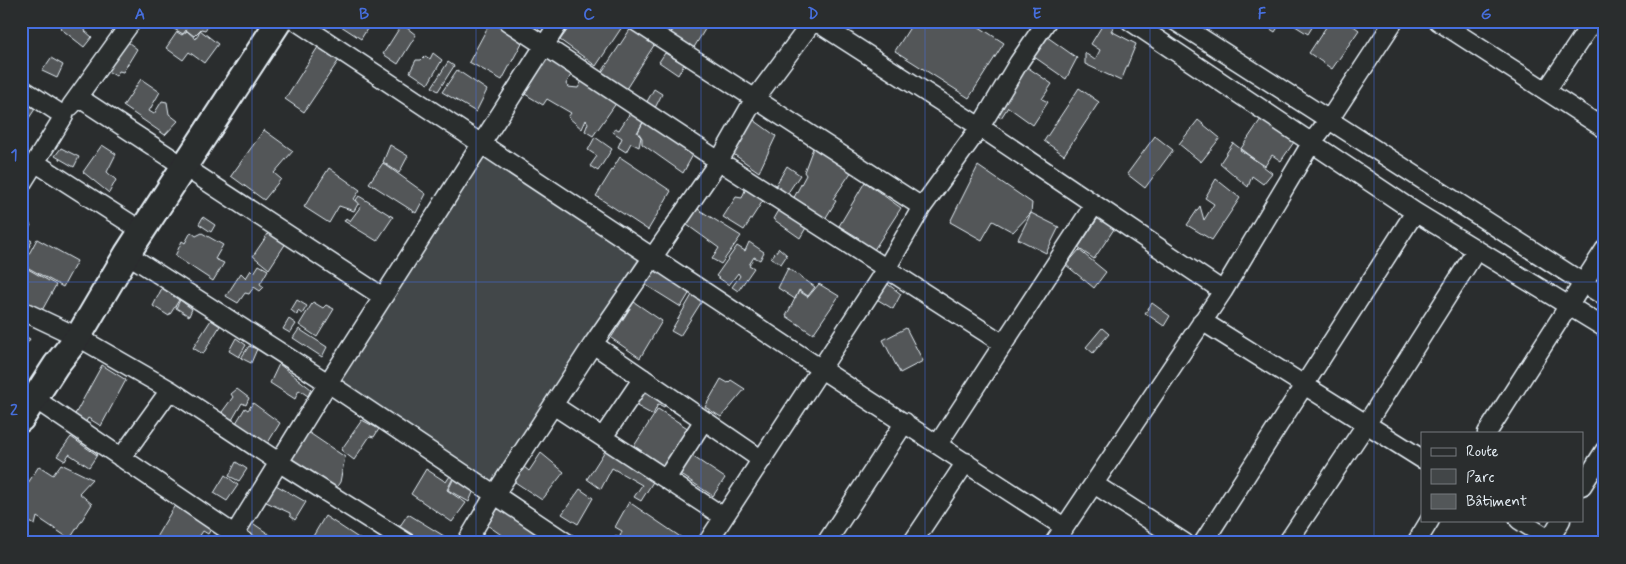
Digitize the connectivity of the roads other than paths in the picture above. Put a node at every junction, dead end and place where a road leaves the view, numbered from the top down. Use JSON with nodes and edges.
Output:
{"nodes":[{"id":1,"x":132,"y":21,"type":"edge"},
{"id":2,"x":279,"y":21,"type":"edge"},
{"id":3,"x":296,"y":21,"type":"edge"},
{"id":4,"x":507,"y":21,"type":"edge"},
{"id":5,"x":560,"y":21,"type":"edge"},
{"id":6,"x":635,"y":21,"type":"edge"},
{"id":7,"x":814,"y":21,"type":"edge"},
{"id":8,"x":1047,"y":21,"type":"edge"},
{"id":9,"x":1130,"y":21,"type":"edge"},
{"id":10,"x":1175,"y":21,"type":"edge"},
{"id":11,"x":1394,"y":21,"type":"edge"},
{"id":12,"x":1438,"y":21,"type":"edge"},
{"id":13,"x":1593,"y":21,"type":"edge"},
{"id":14,"x":546,"y":46,"type":"junction"},
{"id":15,"x":21,"y":88,"type":"edge"},
{"id":16,"x":1546,"y":91,"type":"junction"},
{"id":17,"x":78,"y":97,"type":"junction"},
{"id":18,"x":754,"y":100,"type":"junction"},
{"id":19,"x":64,"y":116,"type":"junction"},
{"id":20,"x":1329,"y":120,"type":"junction"},
{"id":21,"x":980,"y":127,"type":"junction"},
{"id":22,"x":1605,"y":129,"type":"edge"},
{"id":23,"x":1312,"y":142,"type":"junction"},
{"id":24,"x":482,"y":144,"type":"junction"},
{"id":25,"x":719,"y":161,"type":"junction"},
{"id":26,"x":36,"y":163,"type":"junction"},
{"id":27,"x":184,"y":167,"type":"junction"},
{"id":28,"x":21,"y":185,"type":"edge"},
{"id":29,"x":1094,"y":205,"type":"junction"},
{"id":30,"x":922,"y":207,"type":"junction"},
{"id":31,"x":1415,"y":212,"type":"junction"},
{"id":32,"x":142,"y":231,"type":"junction"},
{"id":33,"x":1605,"y":249,"type":"edge"},
{"id":34,"x":1476,"y":251,"type":"junction"},
{"id":35,"x":127,"y":254,"type":"junction"},
{"id":36,"x":653,"y":257,"type":"junction"},
{"id":37,"x":886,"y":269,"type":"junction"},
{"id":38,"x":1583,"y":283,"type":"junction"},
{"id":39,"x":1223,"y":291,"type":"junction"},
{"id":40,"x":383,"y":297,"type":"junction"},
{"id":41,"x":1605,"y":297,"type":"edge"},
{"id":42,"x":1570,"y":306,"type":"junction"},
{"id":43,"x":21,"y":310,"type":"edge"},
{"id":44,"x":1202,"y":321,"type":"junction"},
{"id":45,"x":1605,"y":328,"type":"edge"},
{"id":46,"x":78,"y":337,"type":"junction"},
{"id":47,"x":1002,"y":343,"type":"junction"},
{"id":48,"x":593,"y":344,"type":"junction"},
{"id":49,"x":821,"y":369,"type":"junction"},
{"id":50,"x":644,"y":378,"type":"junction"},
{"id":51,"x":328,"y":383,"type":"junction"},
{"id":52,"x":1305,"y":386,"type":"junction"},
{"id":53,"x":170,"y":390,"type":"junction"},
{"id":54,"x":554,"y":404,"type":"junction"},
{"id":55,"x":28,"y":409,"type":"edge"},
{"id":56,"x":704,"y":420,"type":"junction"},
{"id":57,"x":905,"y":422,"type":"junction"},
{"id":58,"x":1367,"y":423,"type":"junction"},
{"id":59,"x":1488,"y":432,"type":"edge"},
{"id":60,"x":603,"y":437,"type":"junction"},
{"id":61,"x":938,"y":444,"type":"junction"},
{"id":62,"x":1605,"y":450,"type":"edge"},
{"id":63,"x":121,"y":458,"type":"junction"},
{"id":64,"x":1421,"y":458,"type":"edge"},
{"id":65,"x":762,"y":460,"type":"junction"},
{"id":66,"x":966,"y":462,"type":"junction"},
{"id":67,"x":280,"y":463,"type":"junction"},
{"id":68,"x":666,"y":479,"type":"junction"},
{"id":69,"x":1584,"y":483,"type":"edge"},
{"id":70,"x":1094,"y":484,"type":"junction"},
{"id":71,"x":495,"y":494,"type":"junction"},
{"id":72,"x":724,"y":517,"type":"junction"},
{"id":73,"x":1429,"y":522,"type":"edge"},
{"id":74,"x":1522,"y":522,"type":"edge"},
{"id":75,"x":1560,"y":522,"type":"edge"},
{"id":76,"x":1064,"y":527,"type":"junction"},
{"id":77,"x":237,"y":540,"type":"edge"},
{"id":78,"x":712,"y":541,"type":"edge"},
{"id":79,"x":1552,"y":541,"type":"edge"},
{"id":80,"x":407,"y":543,"type":"edge"},
{"id":81,"x":466,"y":543,"type":"edge"},
{"id":82,"x":568,"y":543,"type":"edge"},
{"id":83,"x":826,"y":543,"type":"edge"},
{"id":84,"x":912,"y":543,"type":"edge"},
{"id":85,"x":1054,"y":543,"type":"edge"},
{"id":86,"x":1185,"y":543,"type":"edge"},
{"id":87,"x":1203,"y":543,"type":"edge"},
{"id":88,"x":1287,"y":543,"type":"edge"},
{"id":89,"x":1416,"y":543,"type":"edge"}],
"edges":[{"from":1,"to":17,"type":"street"},
{"from":2,"to":27,"type":"main road"},
{"from":3,"to":24,"type":"street"},
{"from":4,"to":14,"type":"street"},
{"from":5,"to":14,"type":"street"},
{"from":6,"to":18,"type":"street"},
{"from":7,"to":18,"type":"street"},
{"from":7,"to":21,"type":"street"},
{"from":8,"to":21,"type":"street"},
{"from":9,"to":23,"type":"street"},
{"from":10,"to":20,"type":"street"},
{"from":11,"to":20,"type":"street"},
{"from":12,"to":16,"type":"street"},
{"from":13,"to":16,"type":"street"},
{"from":14,"to":24,"type":"street"},
{"from":14,"to":25,"type":"street"},
{"from":15,"to":19,"type":"street"},
{"from":16,"to":22,"type":"street"},
{"from":17,"to":19,"type":"street"},
{"from":17,"to":27,"type":"street"},
{"from":18,"to":25,"type":"street"},
{"from":18,"to":30,"type":"street"},
{"from":19,"to":26,"type":"street"},
{"from":20,"to":23,"type":"street"},
{"from":20,"to":38,"type":"street"},
{"from":21,"to":29,"type":"street"},
{"from":21,"to":30,"type":"street"},
{"from":23,"to":31,"type":"street"},
{"from":23,"to":39,"type":"street"},
{"from":24,"to":36,"type":"street"},
{"from":24,"to":40,"type":"street"},
{"from":25,"to":36,"type":"street"},
{"from":25,"to":37,"type":"street"},
{"from":26,"to":28,"type":"street"},
{"from":26,"to":32,"type":"street"},
{"from":27,"to":32,"type":"main road"},
{"from":27,"to":40,"type":"street"},
{"from":29,"to":39,"type":"street"},
{"from":29,"to":47,"type":"street"},
{"from":30,"to":37,"type":"street"},
{"from":31,"to":34,"type":"street"},
{"from":31,"to":52,"type":"street"},
{"from":32,"to":35,"type":"main road"},
{"from":33,"to":38,"type":"street"},
{"from":34,"to":42,"type":"street"},
{"from":34,"to":58,"type":"street"},
{"from":35,"to":46,"type":"main road"},
{"from":35,"to":51,"type":"street"},
{"from":36,"to":48,"type":"street"},
{"from":36,"to":49,"type":"street"},
{"from":37,"to":47,"type":"street"},
{"from":37,"to":49,"type":"street"},
{"from":38,"to":41,"type":"street"},
{"from":38,"to":42,"type":"street"},
{"from":39,"to":44,"type":"street"},
{"from":40,"to":51,"type":"street"},
{"from":42,"to":45,"type":"street"},
{"from":42,"to":59,"type":"street"},
{"from":43,"to":46,"type":"street"},
{"from":44,"to":52,"type":"street"},
{"from":44,"to":70,"type":"street"},
{"from":46,"to":53,"type":"street"},
{"from":46,"to":55,"type":"main road"},
{"from":47,"to":61,"type":"street"},
{"from":48,"to":50,"type":"street"},
{"from":48,"to":54,"type":"street"},
{"from":49,"to":57,"type":"street"},
{"from":49,"to":65,"type":"street"},
{"from":50,"to":56,"type":"street"},
{"from":50,"to":60,"type":"street"},
{"from":51,"to":67,"type":"street"},
{"from":51,"to":71,"type":"street"},
{"from":52,"to":58,"type":"street"},
{"from":52,"to":87,"type":"street"},
{"from":53,"to":63,"type":"street"},
{"from":53,"to":67,"type":"street"},
{"from":54,"to":60,"type":"street"},
{"from":54,"to":71,"type":"street"},
{"from":55,"to":63,"type":"street"},
{"from":56,"to":65,"type":"street"},
{"from":56,"to":68,"type":"street"},
{"from":57,"to":61,"type":"street"},
{"from":57,"to":83,"type":"street"},
{"from":58,"to":64,"type":"street"},
{"from":58,"to":88,"type":"street"},
{"from":60,"to":68,"type":"street"},
{"from":61,"to":66,"type":"street"},
{"from":62,"to":69,"type":"street"},
{"from":63,"to":77,"type":"street"},
{"from":65,"to":72,"type":"street"},
{"from":66,"to":76,"type":"street"},
{"from":66,"to":84,"type":"street"},
{"from":67,"to":77,"type":"street"},
{"from":67,"to":80,"type":"street"},
{"from":68,"to":72,"type":"street"},
{"from":70,"to":76,"type":"street"},
{"from":70,"to":86,"type":"street"},
{"from":71,"to":81,"type":"street"},
{"from":71,"to":82,"type":"street"},
{"from":72,"to":78,"type":"street"},
{"from":73,"to":89,"type":"street"},
{"from":74,"to":79,"type":"street"},
{"from":75,"to":79,"type":"street"},
{"from":76,"to":85,"type":"street"}]}
